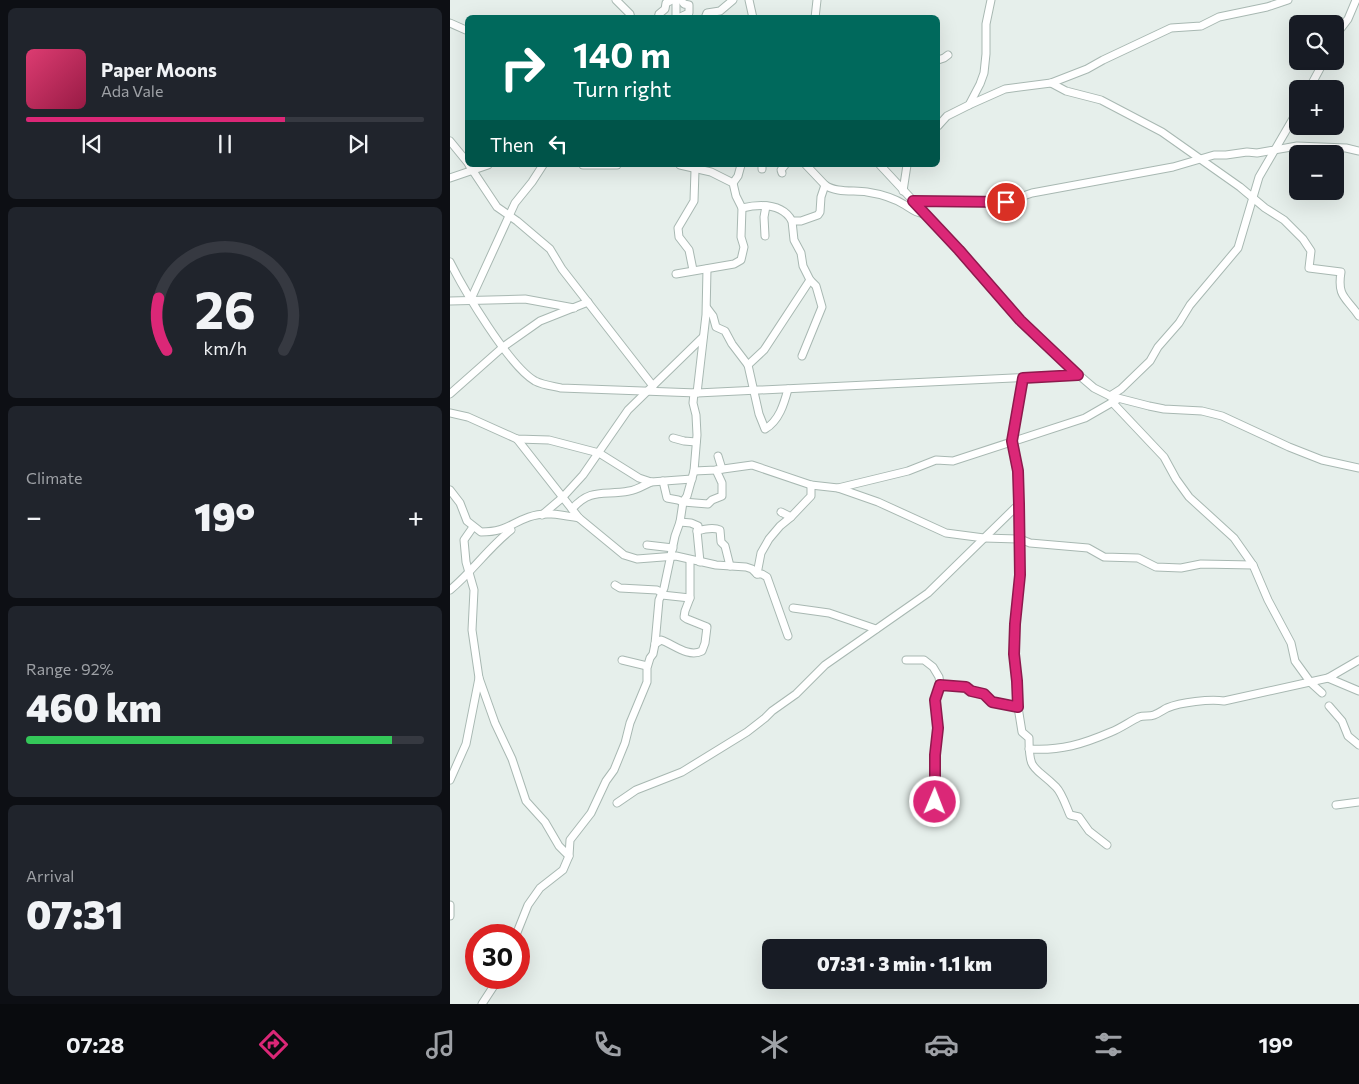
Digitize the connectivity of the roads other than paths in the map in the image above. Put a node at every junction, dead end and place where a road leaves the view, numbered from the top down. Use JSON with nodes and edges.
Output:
{"nodes":[{"id":1,"x":616,"y":0,"type":"edge"},
{"id":2,"x":674,"y":0,"type":"edge"},
{"id":3,"x":681,"y":0,"type":"edge"},
{"id":4,"x":733,"y":0,"type":"edge"},
{"id":5,"x":749,"y":0,"type":"edge"},
{"id":6,"x":816,"y":0,"type":"edge"},
{"id":7,"x":991,"y":0,"type":"edge"},
{"id":8,"x":1288,"y":0,"type":"edge"},
{"id":9,"x":1356,"y":0,"type":"edge"},
{"id":10,"x":728,"y":3,"type":"edge"},
{"id":11,"x":630,"y":15,"type":"edge"},
{"id":12,"x":659,"y":15,"type":"edge"},
{"id":13,"x":676,"y":15,"type":"edge"},
{"id":14,"x":684,"y":15,"type":"edge"},
{"id":15,"x":706,"y":15,"type":"edge"},
{"id":16,"x":752,"y":15,"type":"edge"},
{"id":17,"x":814,"y":15,"type":"edge"},
{"id":18,"x":450,"y":23,"type":"edge"},
{"id":19,"x":1344,"y":24,"type":"edge"},
{"id":20,"x":465,"y":30,"type":"edge"},
{"id":21,"x":948,"y":55,"type":"dead end"},
{"id":22,"x":940,"y":59,"type":"edge"},
{"id":23,"x":1051,"y":83,"type":"junction"},
{"id":24,"x":969,"y":106,"type":"junction"},
{"id":25,"x":940,"y":124,"type":"edge"},
{"id":26,"x":1289,"y":126,"type":"edge"},
{"id":27,"x":450,"y":141,"type":"edge"},
{"id":28,"x":1275,"y":150,"type":"junction"},
{"id":29,"x":1359,"y":151,"type":"edge"},
{"id":30,"x":1200,"y":158,"type":"junction"},
{"id":31,"x":465,"y":160,"type":"edge"},
{"id":32,"x":468,"y":167,"type":"edge"},
{"id":33,"x":471,"y":167,"type":"edge"},
{"id":34,"x":542,"y":167,"type":"edge"},
{"id":35,"x":741,"y":167,"type":"edge"},
{"id":36,"x":783,"y":167,"type":"edge"},
{"id":37,"x":808,"y":167,"type":"edge"},
{"id":38,"x":882,"y":167,"type":"edge"},
{"id":39,"x":907,"y":167,"type":"edge"},
{"id":40,"x":699,"y":168,"type":"edge"},
{"id":41,"x":782,"y":173,"type":"dead end"},
{"id":42,"x":450,"y":178,"type":"edge"},
{"id":43,"x":733,"y":183,"type":"junction"},
{"id":44,"x":825,"y":185,"type":"junction"},
{"id":45,"x":903,"y":191,"type":"junction"},
{"id":46,"x":1253,"y":198,"type":"junction"},
{"id":47,"x":913,"y":201,"type":"junction"},
{"id":48,"x":766,"y":206,"type":"junction"},
{"id":49,"x":742,"y":208,"type":"junction"},
{"id":50,"x":926,"y":214,"type":"junction"},
{"id":51,"x":509,"y":215,"type":"junction"},
{"id":52,"x":792,"y":221,"type":"junction"},
{"id":53,"x":765,"y":236,"type":"dead end"},
{"id":54,"x":450,"y":262,"type":"edge"},
{"id":55,"x":706,"y":269,"type":"junction"},
{"id":56,"x":693,"y":270,"type":"junction"},
{"id":57,"x":676,"y":274,"type":"dead end"},
{"id":58,"x":810,"y":280,"type":"junction"},
{"id":59,"x":472,"y":299,"type":"junction"},
{"id":60,"x":450,"y":300,"type":"edge"},
{"id":61,"x":588,"y":302,"type":"junction"},
{"id":62,"x":574,"y":308,"type":"junction"},
{"id":63,"x":707,"y":308,"type":"junction"},
{"id":64,"x":1359,"y":316,"type":"edge"},
{"id":65,"x":703,"y":337,"type":"junction"},
{"id":66,"x":503,"y":347,"type":"junction"},
{"id":67,"x":802,"y":356,"type":"dead end"},
{"id":68,"x":748,"y":365,"type":"junction"},
{"id":69,"x":1078,"y":375,"type":"junction"},
{"id":70,"x":1023,"y":378,"type":"junction"},
{"id":71,"x":653,"y":386,"type":"junction"},
{"id":72,"x":453,"y":389,"type":"edge"},
{"id":73,"x":788,"y":389,"type":"junction"},
{"id":74,"x":753,"y":390,"type":"junction"},
{"id":75,"x":647,"y":391,"type":"junction"},
{"id":76,"x":695,"y":393,"type":"junction"},
{"id":77,"x":450,"y":394,"type":"edge"},
{"id":78,"x":1113,"y":399,"type":"junction"},
{"id":79,"x":450,"y":413,"type":"edge"},
{"id":80,"x":673,"y":438,"type":"dead end"},
{"id":81,"x":517,"y":439,"type":"junction"},
{"id":82,"x":1012,"y":441,"type":"junction"},
{"id":83,"x":696,"y":442,"type":"junction"},
{"id":84,"x":599,"y":453,"type":"junction"},
{"id":85,"x":718,"y":456,"type":"dead end"},
{"id":86,"x":1359,"y":468,"type":"edge"},
{"id":87,"x":719,"y":470,"type":"junction"},
{"id":88,"x":694,"y":471,"type":"junction"},
{"id":89,"x":692,"y":478,"type":"junction"},
{"id":90,"x":651,"y":482,"type":"junction"},
{"id":91,"x":663,"y":482,"type":"junction"},
{"id":92,"x":811,"y":485,"type":"junction"},
{"id":93,"x":838,"y":488,"type":"junction"},
{"id":94,"x":450,"y":490,"type":"edge"},
{"id":95,"x":562,"y":498,"type":"junction"},
{"id":96,"x":684,"y":502,"type":"junction"},
{"id":97,"x":1019,"y":504,"type":"junction"},
{"id":98,"x":572,"y":508,"type":"junction"},
{"id":99,"x":781,"y":512,"type":"dead end"},
{"id":100,"x":542,"y":515,"type":"junction"},
{"id":101,"x":791,"y":517,"type":"junction"},
{"id":102,"x":579,"y":518,"type":"junction"},
{"id":103,"x":520,"y":521,"type":"junction"},
{"id":104,"x":680,"y":522,"type":"junction"},
{"id":105,"x":473,"y":527,"type":"junction"},
{"id":106,"x":697,"y":531,"type":"junction"},
{"id":107,"x":984,"y":538,"type":"junction"},
{"id":108,"x":1020,"y":539,"type":"junction"},
{"id":109,"x":647,"y":545,"type":"dead end"},
{"id":110,"x":672,"y":552,"type":"junction"},
{"id":111,"x":690,"y":560,"type":"junction"},
{"id":112,"x":700,"y":562,"type":"junction"},
{"id":113,"x":730,"y":566,"type":"junction"},
{"id":114,"x":1253,"y":566,"type":"junction"},
{"id":115,"x":469,"y":572,"type":"junction"},
{"id":116,"x":757,"y":574,"type":"junction"},
{"id":117,"x":615,"y":585,"type":"dead end"},
{"id":118,"x":450,"y":590,"type":"edge"},
{"id":119,"x":662,"y":594,"type":"junction"},
{"id":120,"x":690,"y":598,"type":"junction"},
{"id":121,"x":793,"y":608,"type":"dead end"},
{"id":122,"x":876,"y":629,"type":"junction"},
{"id":123,"x":788,"y":636,"type":"dead end"},
{"id":124,"x":654,"y":644,"type":"junction"},
{"id":125,"x":622,"y":660,"type":"dead end"},
{"id":126,"x":906,"y":660,"type":"dead end"},
{"id":127,"x":1359,"y":660,"type":"edge"},
{"id":128,"x":648,"y":666,"type":"junction"},
{"id":129,"x":479,"y":678,"type":"junction"},
{"id":130,"x":1328,"y":678,"type":"junction"},
{"id":131,"x":1311,"y":683,"type":"junction"},
{"id":132,"x":940,"y":685,"type":"junction"},
{"id":133,"x":1359,"y":690,"type":"edge"},
{"id":134,"x":1322,"y":693,"type":"dead end"},
{"id":135,"x":1329,"y":706,"type":"dead end"},
{"id":136,"x":1018,"y":707,"type":"junction"},
{"id":137,"x":1359,"y":745,"type":"edge"},
{"id":138,"x":1029,"y":749,"type":"junction"},
{"id":139,"x":450,"y":780,"type":"edge"},
{"id":140,"x":1359,"y":802,"type":"edge"},
{"id":141,"x":617,"y":803,"type":"dead end"},
{"id":142,"x":1336,"y":805,"type":"dead end"},
{"id":143,"x":935,"y":812,"type":"dead end"},
{"id":144,"x":1107,"y":845,"type":"dead end"},
{"id":145,"x":569,"y":856,"type":"junction"},
{"id":146,"x":450,"y":905,"type":"edge"},
{"id":147,"x":450,"y":916,"type":"edge"},
{"id":148,"x":520,"y":924,"type":"edge"},
{"id":149,"x":492,"y":989,"type":"edge"},
{"id":150,"x":482,"y":1004,"type":"edge"}],
"edges":[{"from":1,"to":11,"type":"street"},
{"from":2,"to":12,"type":"street"},
{"from":2,"to":13,"type":"street"},
{"from":3,"to":14,"type":"street"},
{"from":4,"to":10,"type":"street"},
{"from":5,"to":16,"type":"street"},
{"from":6,"to":17,"type":"street"},
{"from":7,"to":24,"type":"street"},
{"from":8,"to":23,"type":"street"},
{"from":9,"to":19,"type":"street"},
{"from":10,"to":15,"type":"street"},
{"from":18,"to":20,"type":"street"},
{"from":21,"to":22,"type":"street"},
{"from":23,"to":24,"type":"street"},
{"from":23,"to":30,"type":"street"},
{"from":24,"to":25,"type":"street"},
{"from":26,"to":28,"type":"street"},
{"from":27,"to":31,"type":"street"},
{"from":28,"to":29,"type":"street"},
{"from":28,"to":30,"type":"street"},
{"from":28,"to":46,"type":"street"},
{"from":30,"to":46,"type":"street"},
{"from":30,"to":47,"type":"street"},
{"from":32,"to":42,"type":"street"},
{"from":33,"to":51,"type":"street"},
{"from":34,"to":51,"type":"street"},
{"from":35,"to":43,"type":"street"},
{"from":36,"to":41,"type":"street"},
{"from":37,"to":44,"type":"street"},
{"from":38,"to":45,"type":"street"},
{"from":39,"to":45,"type":"street"},
{"from":40,"to":43,"type":"street"},
{"from":40,"to":56,"type":"street"},
{"from":43,"to":49,"type":"street"},
{"from":44,"to":50,"type":"street"},
{"from":44,"to":52,"type":"street"},
{"from":45,"to":47,"type":"street"},
{"from":46,"to":64,"type":"street"},
{"from":46,"to":78,"type":"street"},
{"from":47,"to":50,"type":"street"},
{"from":48,"to":49,"type":"street"},
{"from":48,"to":52,"type":"street"},
{"from":48,"to":53,"type":"street"},
{"from":49,"to":55,"type":"street"},
{"from":50,"to":69,"type":"street"},
{"from":51,"to":59,"type":"street"},
{"from":51,"to":61,"type":"street"},
{"from":52,"to":58,"type":"street"},
{"from":54,"to":59,"type":"street"},
{"from":55,"to":56,"type":"street"},
{"from":55,"to":63,"type":"street"},
{"from":56,"to":57,"type":"street"},
{"from":58,"to":67,"type":"street"},
{"from":58,"to":68,"type":"street"},
{"from":59,"to":60,"type":"street"},
{"from":59,"to":62,"type":"street"},
{"from":59,"to":66,"type":"street"},
{"from":61,"to":62,"type":"street"},
{"from":61,"to":71,"type":"street"},
{"from":62,"to":66,"type":"street"},
{"from":63,"to":65,"type":"street"},
{"from":63,"to":68,"type":"street"},
{"from":65,"to":71,"type":"street"},
{"from":65,"to":76,"type":"street"},
{"from":66,"to":72,"type":"street"},
{"from":66,"to":75,"type":"street"},
{"from":68,"to":74,"type":"street"},
{"from":69,"to":70,"type":"street"},
{"from":69,"to":78,"type":"street"},
{"from":70,"to":73,"type":"street"},
{"from":70,"to":82,"type":"street"},
{"from":71,"to":75,"type":"street"},
{"from":72,"to":77,"type":"street"},
{"from":73,"to":74,"type":"street"},
{"from":73,"to":74,"type":"street"},
{"from":74,"to":76,"type":"street"},
{"from":75,"to":76,"type":"street"},
{"from":75,"to":84,"type":"street"},
{"from":76,"to":83,"type":"street"},
{"from":78,"to":82,"type":"street"},
{"from":78,"to":86,"type":"street"},
{"from":78,"to":114,"type":"street"},
{"from":79,"to":81,"type":"street"},
{"from":80,"to":83,"type":"street"},
{"from":81,"to":84,"type":"street"},
{"from":81,"to":95,"type":"street"},
{"from":82,"to":93,"type":"street"},
{"from":82,"to":97,"type":"street"},
{"from":83,"to":88,"type":"street"},
{"from":84,"to":90,"type":"street"},
{"from":84,"to":95,"type":"street"},
{"from":85,"to":87,"type":"street"},
{"from":87,"to":88,"type":"street"},
{"from":87,"to":92,"type":"street"},
{"from":87,"to":96,"type":"street"},
{"from":88,"to":89,"type":"street"},
{"from":89,"to":91,"type":"street"},
{"from":89,"to":96,"type":"street"},
{"from":90,"to":91,"type":"street"},
{"from":90,"to":98,"type":"street"},
{"from":91,"to":96,"type":"street"},
{"from":92,"to":93,"type":"street"},
{"from":92,"to":101,"type":"street"},
{"from":93,"to":107,"type":"street"},
{"from":94,"to":105,"type":"street"},
{"from":95,"to":98,"type":"street"},
{"from":95,"to":100,"type":"street"},
{"from":96,"to":104,"type":"street"},
{"from":97,"to":107,"type":"street"},
{"from":97,"to":108,"type":"street"},
{"from":98,"to":102,"type":"street"},
{"from":99,"to":101,"type":"street"},
{"from":100,"to":102,"type":"street"},
{"from":100,"to":103,"type":"street"},
{"from":101,"to":116,"type":"street"},
{"from":102,"to":110,"type":"street"},
{"from":103,"to":105,"type":"street"},
{"from":103,"to":115,"type":"street"},
{"from":104,"to":106,"type":"street"},
{"from":104,"to":110,"type":"street"},
{"from":105,"to":115,"type":"street"},
{"from":106,"to":112,"type":"street"},
{"from":106,"to":113,"type":"street"},
{"from":107,"to":108,"type":"street"},
{"from":107,"to":122,"type":"street"},
{"from":108,"to":114,"type":"street"},
{"from":108,"to":136,"type":"street"},
{"from":109,"to":110,"type":"street"},
{"from":110,"to":111,"type":"street"},
{"from":110,"to":119,"type":"street"},
{"from":111,"to":112,"type":"street"},
{"from":111,"to":120,"type":"street"},
{"from":112,"to":113,"type":"street"},
{"from":113,"to":116,"type":"street"},
{"from":114,"to":131,"type":"street"},
{"from":115,"to":118,"type":"street"},
{"from":115,"to":129,"type":"street"},
{"from":116,"to":123,"type":"street"},
{"from":117,"to":119,"type":"street"},
{"from":119,"to":120,"type":"street"},
{"from":119,"to":124,"type":"street"},
{"from":120,"to":124,"type":"street"},
{"from":121,"to":122,"type":"street"},
{"from":122,"to":141,"type":"street"},
{"from":124,"to":128,"type":"street"},
{"from":125,"to":128,"type":"street"},
{"from":126,"to":132,"type":"street"},
{"from":127,"to":130,"type":"street"},
{"from":128,"to":145,"type":"street"},
{"from":129,"to":139,"type":"street"},
{"from":129,"to":145,"type":"street"},
{"from":130,"to":131,"type":"street"},
{"from":130,"to":133,"type":"street"},
{"from":131,"to":134,"type":"street"},
{"from":131,"to":138,"type":"street"},
{"from":132,"to":136,"type":"street"},
{"from":132,"to":143,"type":"street"},
{"from":135,"to":137,"type":"street"},
{"from":136,"to":138,"type":"street"},
{"from":138,"to":144,"type":"street"},
{"from":140,"to":142,"type":"street"},
{"from":145,"to":148,"type":"street"},
{"from":146,"to":147,"type":"street"},
{"from":149,"to":150,"type":"street"}]}
